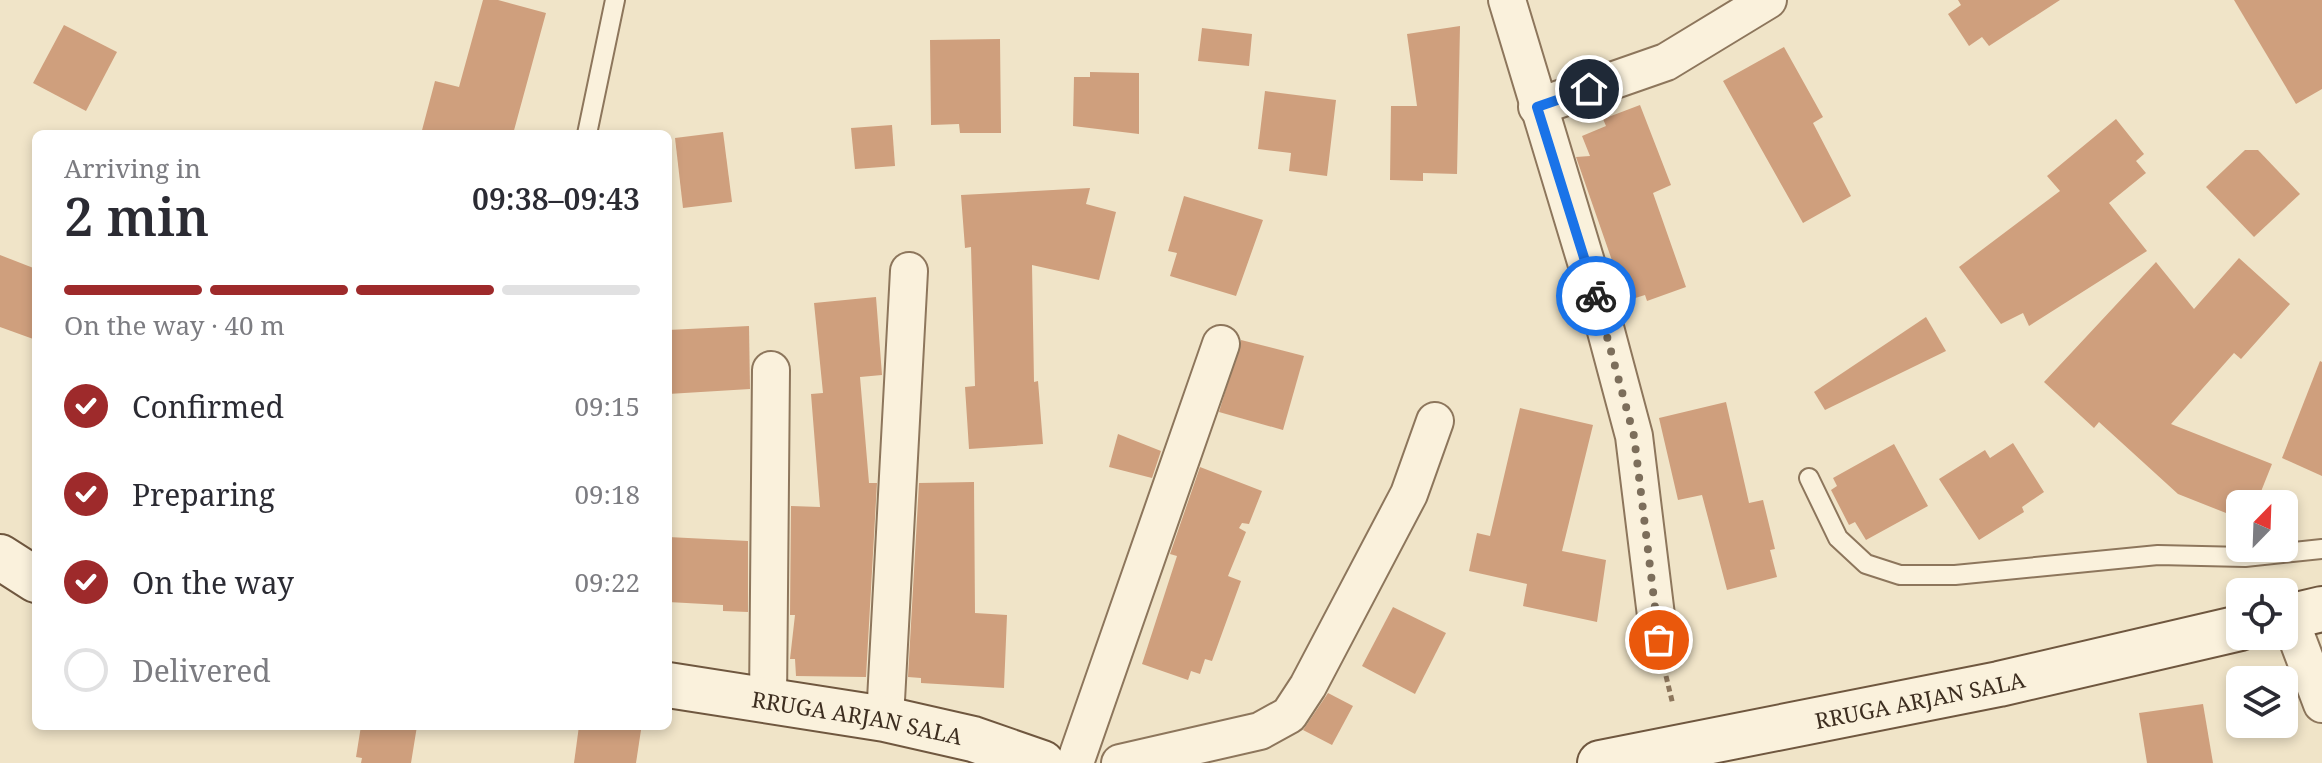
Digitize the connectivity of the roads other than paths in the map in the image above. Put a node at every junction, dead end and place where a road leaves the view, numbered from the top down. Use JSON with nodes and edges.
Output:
{"nodes":[{"id":1,"x":615,"y":0,"type":"edge"},
{"id":2,"x":1507,"y":0,"type":"edge"},
{"id":3,"x":1768,"y":0,"type":"edge"},
{"id":4,"x":1537,"y":107,"type":"junction"},
{"id":5,"x":588,"y":130,"type":"edge"},
{"id":6,"x":909,"y":271,"type":"dead end"},
{"id":7,"x":1221,"y":344,"type":"dead end"},
{"id":8,"x":771,"y":370,"type":"dead end"},
{"id":9,"x":1435,"y":421,"type":"dead end"},
{"id":10,"x":1809,"y":478,"type":"dead end"},
{"id":11,"x":2322,"y":549,"type":"edge"},
{"id":12,"x":0,"y":557,"type":"edge"},
{"id":13,"x":32,"y":577,"type":"edge"},
{"id":14,"x":2298,"y":614,"type":"edge"},
{"id":15,"x":2226,"y":631,"type":"edge"},
{"id":16,"x":1659,"y":640,"type":"road end"},
{"id":17,"x":672,"y":686,"type":"edge"},
{"id":18,"x":768,"y":702,"type":"junction"},
{"id":19,"x":2322,"y":704,"type":"edge"},
{"id":20,"x":885,"y":719,"type":"junction"},
{"id":21,"x":1042,"y":763,"type":"edge"},
{"id":22,"x":1075,"y":763,"type":"edge"},
{"id":23,"x":1120,"y":763,"type":"edge"},
{"id":24,"x":1600,"y":763,"type":"edge"}],
"edges":[{"from":1,"to":5,"type":"lane"},
{"from":2,"to":4,"type":"street"},
{"from":3,"to":4,"type":"street"},
{"from":4,"to":16,"type":"street"},
{"from":6,"to":20,"type":"street"},
{"from":7,"to":22,"type":"street"},
{"from":8,"to":18,"type":"street"},
{"from":9,"to":23,"type":"street"},
{"from":10,"to":11,"type":"lane"},
{"from":12,"to":13,"type":"street"},
{"from":14,"to":19,"type":"street"},
{"from":15,"to":24,"type":"street","name":"RRUGA ARJAN SALA"},
{"from":17,"to":18,"type":"street","name":"RRUGA ARJAN SALA"},
{"from":18,"to":20,"type":"street","name":"RRUGA ARJAN SALA"},
{"from":20,"to":21,"type":"street","name":"RRUGA ARJAN SALA"}]}
